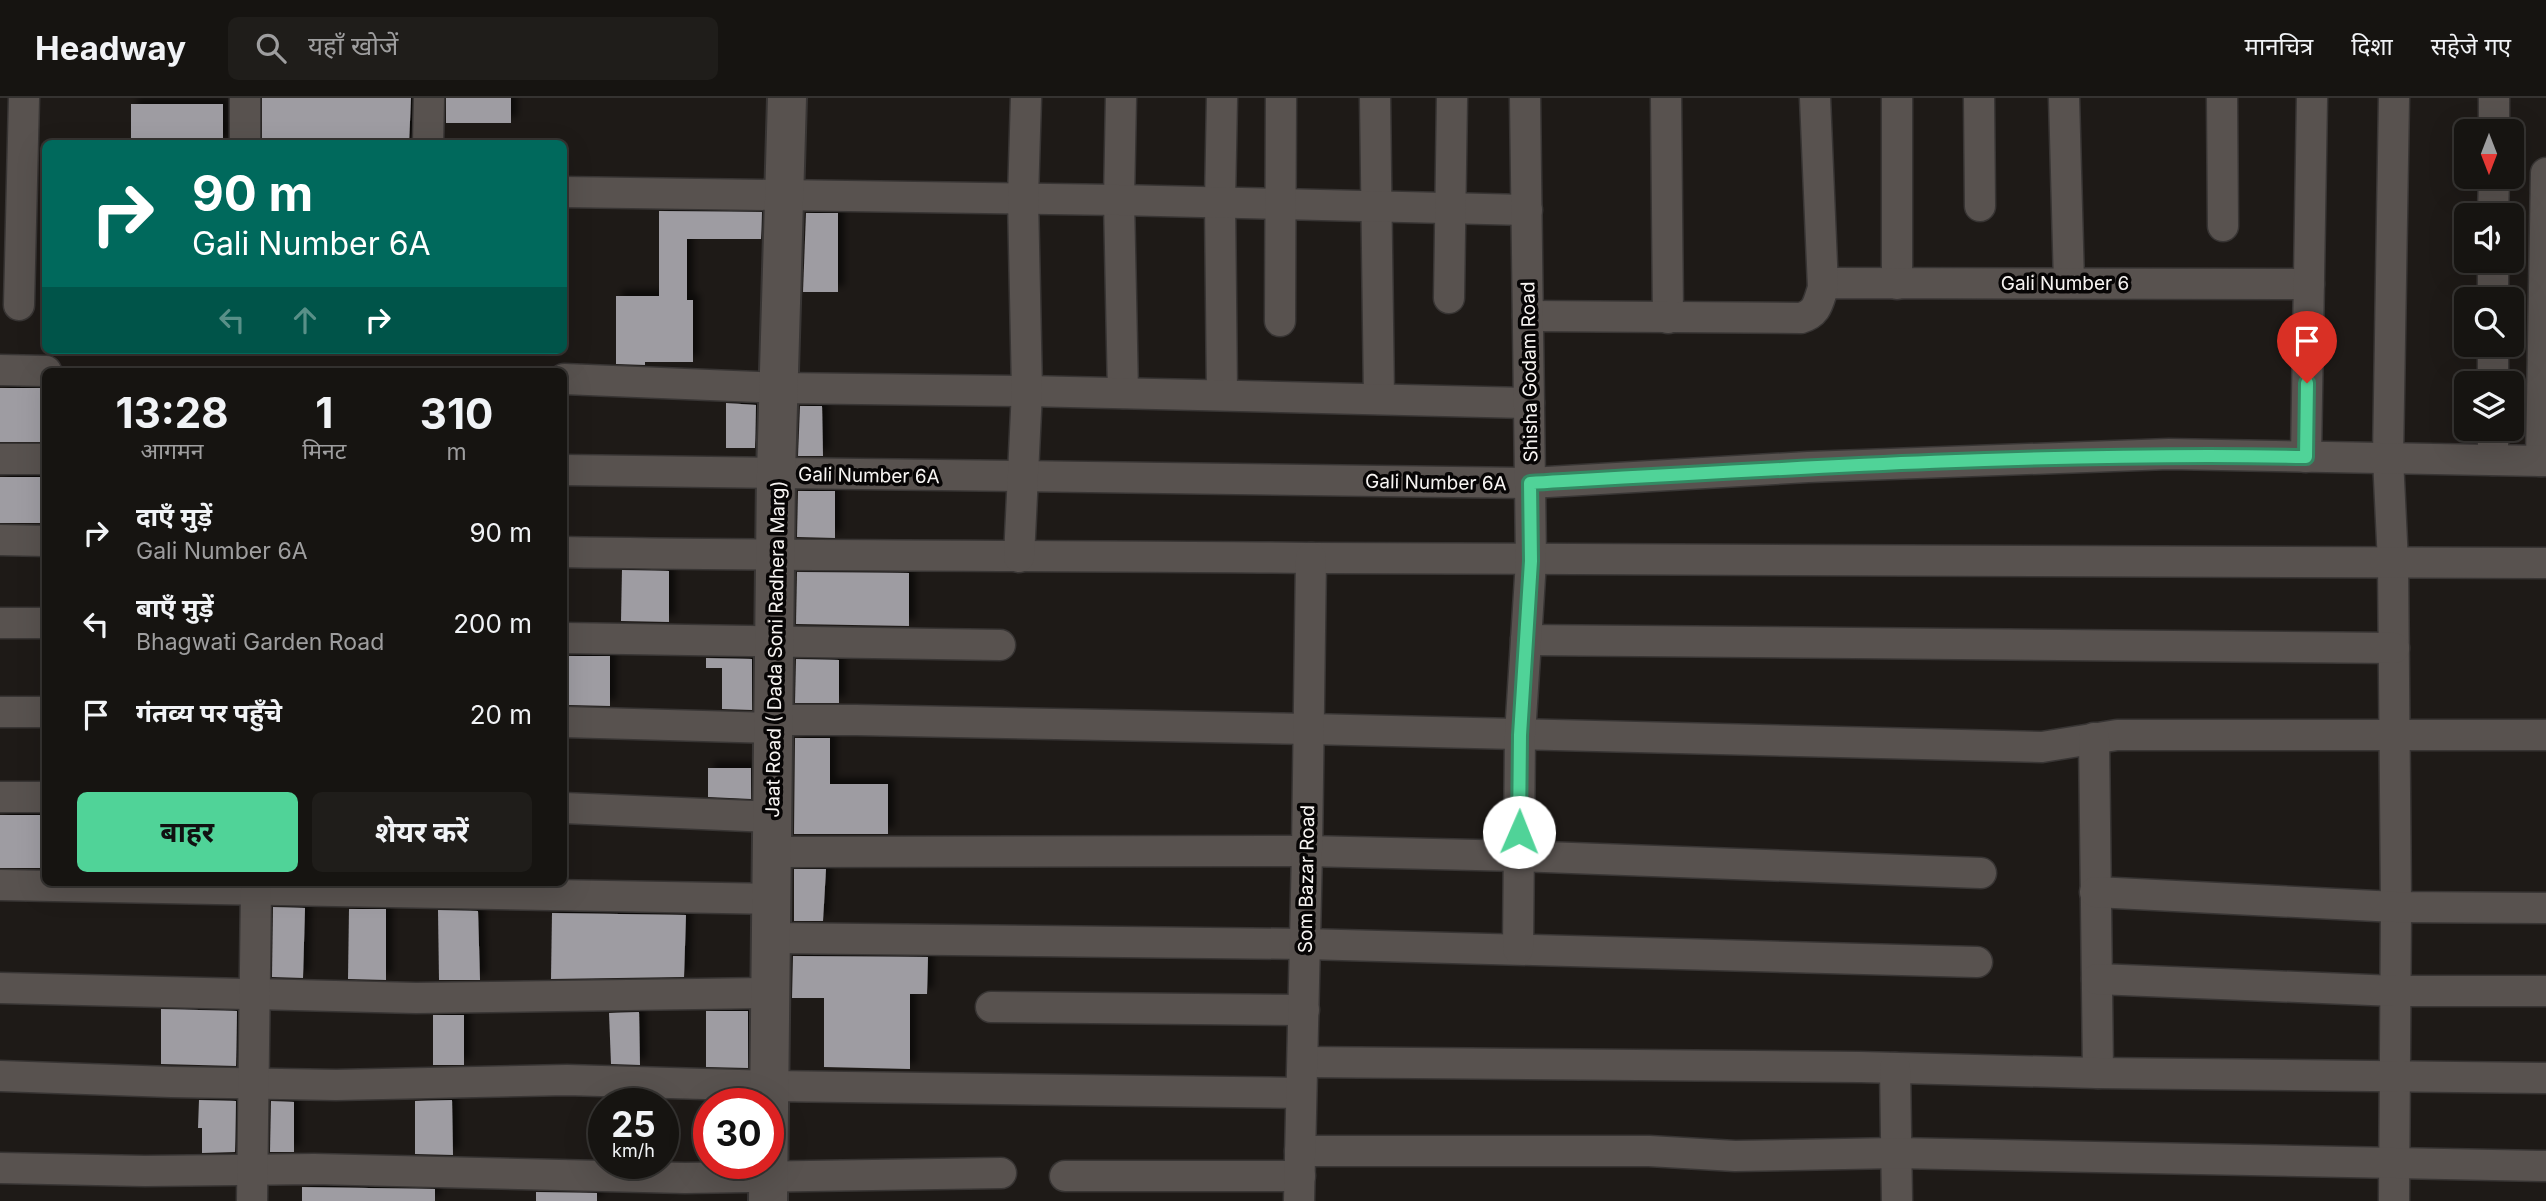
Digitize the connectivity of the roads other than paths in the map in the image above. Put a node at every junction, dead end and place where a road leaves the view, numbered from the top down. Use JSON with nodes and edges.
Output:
{"nodes":[{"id":1,"x":24,"y":98,"type":"edge"},
{"id":2,"x":245,"y":98,"type":"edge"},
{"id":3,"x":429,"y":98,"type":"edge"},
{"id":4,"x":787,"y":98,"type":"edge"},
{"id":5,"x":1026,"y":98,"type":"edge"},
{"id":6,"x":1121,"y":98,"type":"edge"},
{"id":7,"x":1222,"y":98,"type":"edge"},
{"id":8,"x":1280,"y":98,"type":"edge"},
{"id":9,"x":1375,"y":98,"type":"edge"},
{"id":10,"x":1452,"y":98,"type":"edge"},
{"id":11,"x":1525,"y":98,"type":"edge"},
{"id":12,"x":1666,"y":98,"type":"edge"},
{"id":13,"x":1815,"y":98,"type":"edge"},
{"id":14,"x":1897,"y":98,"type":"edge"},
{"id":15,"x":1979,"y":98,"type":"edge"},
{"id":16,"x":2064,"y":98,"type":"edge"},
{"id":17,"x":2221,"y":98,"type":"edge"},
{"id":18,"x":2312,"y":98,"type":"edge"},
{"id":19,"x":2394,"y":98,"type":"edge"},
{"id":20,"x":2494,"y":98,"type":"edge"},
{"id":21,"x":2494,"y":119,"type":"edge"},
{"id":22,"x":245,"y":140,"type":"edge"},
{"id":23,"x":428,"y":140,"type":"edge"},
{"id":24,"x":2546,"y":173,"type":"edge"},
{"id":25,"x":11,"y":178,"type":"edge"},
{"id":26,"x":567,"y":192,"type":"edge"},
{"id":27,"x":785,"y":195,"type":"junction"},
{"id":28,"x":1023,"y":198,"type":"junction"},
{"id":29,"x":1119,"y":200,"type":"junction"},
{"id":30,"x":1220,"y":202,"type":"junction"},
{"id":31,"x":1280,"y":203,"type":"junction"},
{"id":32,"x":1375,"y":206,"type":"junction"},
{"id":33,"x":1980,"y":206,"type":"dead end"},
{"id":34,"x":1449,"y":208,"type":"junction"},
{"id":35,"x":1527,"y":210,"type":"junction"},
{"id":36,"x":2223,"y":226,"type":"dead end"},
{"id":37,"x":2069,"y":283,"type":"junction"},
{"id":38,"x":1897,"y":284,"type":"junction"},
{"id":39,"x":2309,"y":284,"type":"junction"},
{"id":40,"x":1822,"y":288,"type":"junction"},
{"id":41,"x":1449,"y":298,"type":"dead end"},
{"id":42,"x":19,"y":306,"type":"dead end"},
{"id":43,"x":1528,"y":316,"type":"junction"},
{"id":44,"x":1668,"y":318,"type":"junction"},
{"id":45,"x":1280,"y":321,"type":"dead end"},
{"id":46,"x":0,"y":370,"type":"edge"},
{"id":47,"x":42,"y":371,"type":"edge"},
{"id":48,"x":567,"y":379,"type":"edge"},
{"id":49,"x":780,"y":388,"type":"junction"},
{"id":50,"x":1027,"y":391,"type":"junction"},
{"id":51,"x":1123,"y":393,"type":"junction"},
{"id":52,"x":1222,"y":395,"type":"junction"},
{"id":53,"x":1379,"y":399,"type":"junction"},
{"id":54,"x":1529,"y":402,"type":"junction"},
{"id":55,"x":2493,"y":441,"type":"edge"},
{"id":56,"x":2306,"y":457,"type":"junction"},
{"id":57,"x":2388,"y":458,"type":"junction"},
{"id":58,"x":0,"y":459,"type":"edge"},
{"id":59,"x":42,"y":459,"type":"edge"},
{"id":60,"x":2493,"y":460,"type":"junction"},
{"id":61,"x":2544,"y":461,"type":"edge"},
{"id":62,"x":567,"y":470,"type":"edge"},
{"id":63,"x":776,"y":474,"type":"junction"},
{"id":64,"x":1023,"y":477,"type":"junction"},
{"id":65,"x":1530,"y":483,"type":"junction"},
{"id":66,"x":0,"y":540,"type":"edge"},
{"id":67,"x":42,"y":541,"type":"edge"},
{"id":68,"x":567,"y":552,"type":"edge"},
{"id":69,"x":777,"y":556,"type":"junction"},
{"id":70,"x":1019,"y":557,"type":"junction"},
{"id":71,"x":1311,"y":558,"type":"junction"},
{"id":72,"x":1531,"y":561,"type":"junction"},
{"id":73,"x":2393,"y":563,"type":"junction"},
{"id":74,"x":2546,"y":563,"type":"edge"},
{"id":75,"x":0,"y":623,"type":"edge"},
{"id":76,"x":42,"y":623,"type":"edge"},
{"id":77,"x":567,"y":638,"type":"edge"},
{"id":78,"x":775,"y":640,"type":"junction"},
{"id":79,"x":1526,"y":640,"type":"junction"},
{"id":80,"x":1000,"y":645,"type":"dead end"},
{"id":81,"x":2394,"y":648,"type":"junction"},
{"id":82,"x":0,"y":712,"type":"edge"},
{"id":83,"x":42,"y":712,"type":"edge"},
{"id":84,"x":567,"y":722,"type":"edge"},
{"id":85,"x":774,"y":724,"type":"junction"},
{"id":86,"x":1309,"y":729,"type":"junction"},
{"id":87,"x":1520,"y":735,"type":"junction"},
{"id":88,"x":2394,"y":735,"type":"junction"},
{"id":89,"x":2546,"y":736,"type":"edge"},
{"id":90,"x":2094,"y":738,"type":"junction"},
{"id":91,"x":0,"y":797,"type":"edge"},
{"id":92,"x":42,"y":797,"type":"edge"},
{"id":93,"x":567,"y":808,"type":"edge"},
{"id":94,"x":772,"y":834,"type":"junction"},
{"id":95,"x":1307,"y":851,"type":"junction"},
{"id":96,"x":1518,"y":856,"type":"junction"},
{"id":97,"x":1981,"y":873,"type":"dead end"},
{"id":98,"x":42,"y":884,"type":"edge"},
{"id":99,"x":0,"y":885,"type":"edge"},
{"id":100,"x":134,"y":886,"type":"edge"},
{"id":101,"x":256,"y":890,"type":"junction"},
{"id":102,"x":2095,"y":892,"type":"junction"},
{"id":103,"x":772,"y":899,"type":"junction"},
{"id":104,"x":2396,"y":907,"type":"junction"},
{"id":105,"x":2546,"y":908,"type":"edge"},
{"id":106,"x":772,"y":938,"type":"junction"},
{"id":107,"x":1305,"y":944,"type":"junction"},
{"id":108,"x":1518,"y":948,"type":"junction"},
{"id":109,"x":1977,"y":962,"type":"dead end"},
{"id":110,"x":2096,"y":979,"type":"junction"},
{"id":111,"x":0,"y":988,"type":"edge"},
{"id":112,"x":2395,"y":991,"type":"junction"},
{"id":113,"x":2546,"y":991,"type":"edge"},
{"id":114,"x":771,"y":993,"type":"junction"},
{"id":115,"x":255,"y":994,"type":"junction"},
{"id":116,"x":991,"y":1007,"type":"dead end"},
{"id":117,"x":1304,"y":1010,"type":"junction"},
{"id":118,"x":1303,"y":1062,"type":"junction"},
{"id":119,"x":1895,"y":1068,"type":"junction"},
{"id":120,"x":2098,"y":1073,"type":"junction"},
{"id":121,"x":2395,"y":1075,"type":"junction"},
{"id":122,"x":0,"y":1076,"type":"edge"},
{"id":123,"x":2546,"y":1078,"type":"edge"},
{"id":124,"x":254,"y":1083,"type":"junction"},
{"id":125,"x":770,"y":1086,"type":"junction"},
{"id":126,"x":1301,"y":1093,"type":"junction"},
{"id":127,"x":1896,"y":1153,"type":"junction"},
{"id":128,"x":2394,"y":1164,"type":"junction"},
{"id":129,"x":2546,"y":1166,"type":"edge"},
{"id":130,"x":0,"y":1168,"type":"edge"},
{"id":131,"x":252,"y":1170,"type":"junction"},
{"id":132,"x":1001,"y":1173,"type":"dead end"},
{"id":133,"x":1065,"y":1176,"type":"dead end"},
{"id":134,"x":1300,"y":1176,"type":"edge"},
{"id":135,"x":768,"y":1188,"type":"edge"},
{"id":136,"x":252,"y":1201,"type":"edge"},
{"id":137,"x":1896,"y":1201,"type":"edge"},
{"id":138,"x":2394,"y":1201,"type":"edge"}],
"edges":[{"from":1,"to":25,"type":"street"},
{"from":2,"to":22,"type":"street"},
{"from":3,"to":23,"type":"street"},
{"from":4,"to":27,"type":"street","name":"Jaat Road ( Dada Soni Radhera Marg)"},
{"from":5,"to":28,"type":"street"},
{"from":6,"to":29,"type":"street"},
{"from":7,"to":30,"type":"street"},
{"from":8,"to":31,"type":"street"},
{"from":9,"to":32,"type":"street"},
{"from":10,"to":34,"type":"street"},
{"from":11,"to":35,"type":"street","name":"Shisha Godam Road"},
{"from":12,"to":44,"type":"street"},
{"from":13,"to":40,"type":"street"},
{"from":14,"to":38,"type":"street"},
{"from":15,"to":33,"type":"street"},
{"from":16,"to":37,"type":"street"},
{"from":17,"to":36,"type":"street"},
{"from":18,"to":39,"type":"street"},
{"from":19,"to":57,"type":"street"},
{"from":20,"to":21,"type":"street"},
{"from":24,"to":61,"type":"street"},
{"from":25,"to":42,"type":"street"},
{"from":26,"to":27,"type":"street"},
{"from":27,"to":28,"type":"street"},
{"from":27,"to":49,"type":"street","name":"Jaat Road ( Dada Soni Radhera Marg)"},
{"from":28,"to":29,"type":"street"},
{"from":28,"to":50,"type":"street"},
{"from":29,"to":30,"type":"street"},
{"from":29,"to":51,"type":"street"},
{"from":30,"to":31,"type":"street"},
{"from":30,"to":52,"type":"street"},
{"from":31,"to":32,"type":"street"},
{"from":31,"to":45,"type":"street"},
{"from":32,"to":34,"type":"street"},
{"from":32,"to":53,"type":"street"},
{"from":34,"to":35,"type":"street"},
{"from":34,"to":41,"type":"street"},
{"from":35,"to":43,"type":"street","name":"Shisha Godam Road"},
{"from":37,"to":38,"type":"street","name":"Gali Number 6"},
{"from":37,"to":39,"type":"street","name":"Gali Number 6"},
{"from":38,"to":40,"type":"street","name":"Gali Number 6"},
{"from":39,"to":56,"type":"street"},
{"from":40,"to":44,"type":"street"},
{"from":43,"to":44,"type":"street"},
{"from":43,"to":54,"type":"street","name":"Shisha Godam Road"},
{"from":46,"to":47,"type":"street"},
{"from":48,"to":49,"type":"street"},
{"from":49,"to":50,"type":"street"},
{"from":49,"to":63,"type":"street","name":"Jaat Road ( Dada Soni Radhera Marg)"},
{"from":50,"to":51,"type":"street"},
{"from":50,"to":64,"type":"street"},
{"from":51,"to":52,"type":"street"},
{"from":52,"to":53,"type":"street"},
{"from":53,"to":54,"type":"street"},
{"from":54,"to":65,"type":"street","name":"Shisha Godam Road"},
{"from":55,"to":60,"type":"street"},
{"from":56,"to":57,"type":"street","name":"Gali Number 6A"},
{"from":56,"to":65,"type":"street","name":"Gali Number 6A"},
{"from":57,"to":60,"type":"street"},
{"from":57,"to":73,"type":"street"},
{"from":58,"to":59,"type":"street"},
{"from":60,"to":61,"type":"street"},
{"from":62,"to":63,"type":"street","name":"Gali Number 6A"},
{"from":63,"to":64,"type":"street","name":"Gali Number 6A"},
{"from":63,"to":69,"type":"street","name":"Jaat Road ( Dada Soni Radhera Marg)"},
{"from":64,"to":65,"type":"street","name":"Gali Number 6A"},
{"from":64,"to":70,"type":"street"},
{"from":65,"to":72,"type":"street","name":"Shisha Godam Road"},
{"from":66,"to":67,"type":"street"},
{"from":68,"to":69,"type":"street"},
{"from":69,"to":70,"type":"street"},
{"from":69,"to":78,"type":"street","name":"Jaat Road ( Dada Soni Radhera Marg)"},
{"from":70,"to":71,"type":"street"},
{"from":71,"to":72,"type":"street"},
{"from":71,"to":86,"type":"street","name":"Som Bazar Road"},
{"from":72,"to":73,"type":"street"},
{"from":72,"to":79,"type":"street","name":"Shisha Godam Road"},
{"from":73,"to":74,"type":"street"},
{"from":73,"to":81,"type":"street"},
{"from":75,"to":76,"type":"street"},
{"from":77,"to":78,"type":"street"},
{"from":78,"to":80,"type":"street"},
{"from":78,"to":85,"type":"street","name":"Jaat Road ( Dada Soni Radhera Marg)"},
{"from":79,"to":81,"type":"street"},
{"from":79,"to":87,"type":"street","name":"Shisha Godam Road"},
{"from":81,"to":88,"type":"street"},
{"from":82,"to":83,"type":"street"},
{"from":84,"to":85,"type":"street"},
{"from":85,"to":86,"type":"street"},
{"from":85,"to":94,"type":"street","name":"Jaat Road ( Dada Soni Radhera Marg)"},
{"from":86,"to":87,"type":"street"},
{"from":86,"to":95,"type":"street","name":"Som Bazar Road"},
{"from":87,"to":90,"type":"street"},
{"from":87,"to":96,"type":"street","name":"Shisha Godam Road"},
{"from":88,"to":89,"type":"street"},
{"from":88,"to":90,"type":"street"},
{"from":88,"to":104,"type":"street"},
{"from":90,"to":102,"type":"street"},
{"from":91,"to":92,"type":"street"},
{"from":93,"to":94,"type":"street"},
{"from":94,"to":95,"type":"street"},
{"from":94,"to":103,"type":"street","name":"Jaat Road ( Dada Soni Radhera Marg)"},
{"from":95,"to":96,"type":"street"},
{"from":95,"to":107,"type":"street","name":"Som Bazar Road"},
{"from":96,"to":97,"type":"street"},
{"from":96,"to":108,"type":"street","name":"Shisha Godam Road"},
{"from":98,"to":99,"type":"street"},
{"from":100,"to":101,"type":"street"},
{"from":101,"to":103,"type":"street"},
{"from":101,"to":115,"type":"street"},
{"from":102,"to":104,"type":"street"},
{"from":102,"to":110,"type":"street"},
{"from":103,"to":106,"type":"street","name":"Jaat Road ( Dada Soni Radhera Marg)"},
{"from":104,"to":105,"type":"street"},
{"from":104,"to":112,"type":"street"},
{"from":106,"to":107,"type":"street"},
{"from":106,"to":114,"type":"street","name":"Jaat Road ( Dada Soni Radhera Marg)"},
{"from":107,"to":108,"type":"street"},
{"from":107,"to":117,"type":"street","name":"Som Bazar Road"},
{"from":108,"to":109,"type":"street"},
{"from":110,"to":112,"type":"street"},
{"from":110,"to":120,"type":"street"},
{"from":111,"to":115,"type":"street"},
{"from":112,"to":113,"type":"street"},
{"from":112,"to":121,"type":"street"},
{"from":114,"to":115,"type":"street"},
{"from":114,"to":125,"type":"street","name":"Jaat Road ( Dada Soni Radhera Marg)"},
{"from":115,"to":124,"type":"street"},
{"from":116,"to":117,"type":"street"},
{"from":117,"to":118,"type":"street","name":"Som Bazar Road"},
{"from":118,"to":119,"type":"street"},
{"from":118,"to":126,"type":"street","name":"Som Bazar Road"},
{"from":119,"to":120,"type":"street"},
{"from":119,"to":127,"type":"street"},
{"from":120,"to":121,"type":"street"},
{"from":121,"to":123,"type":"street"},
{"from":121,"to":128,"type":"street"},
{"from":122,"to":124,"type":"street"},
{"from":124,"to":125,"type":"street"},
{"from":124,"to":131,"type":"street"},
{"from":125,"to":126,"type":"street"},
{"from":125,"to":135,"type":"street","name":"Jaat Road ( Dada Soni Radhera Marg)"},
{"from":126,"to":134,"type":"street","name":"Som Bazar Road"},
{"from":127,"to":128,"type":"street"},
{"from":127,"to":134,"type":"street"},
{"from":127,"to":137,"type":"street"},
{"from":128,"to":129,"type":"street"},
{"from":128,"to":138,"type":"street"},
{"from":130,"to":131,"type":"street"},
{"from":131,"to":135,"type":"street"},
{"from":131,"to":136,"type":"street"},
{"from":132,"to":135,"type":"street"},
{"from":133,"to":134,"type":"street"}]}
